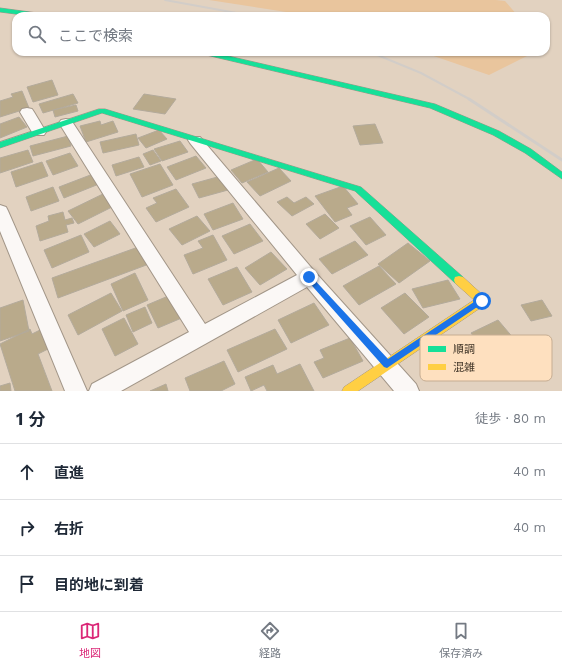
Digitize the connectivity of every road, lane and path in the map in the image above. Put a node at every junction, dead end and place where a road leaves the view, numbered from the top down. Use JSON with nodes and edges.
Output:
{"nodes":[{"id":1,"x":0,"y":10,"type":"edge"},
{"id":2,"x":15,"y":12,"type":"edge"},
{"id":3,"x":219,"y":56,"type":"edge"},
{"id":4,"x":27,"y":112,"type":"dead end"},
{"id":5,"x":66,"y":123,"type":"junction"},
{"id":6,"x":39,"y":132,"type":"junction"},
{"id":7,"x":195,"y":140,"type":"junction"},
{"id":8,"x":0,"y":145,"type":"edge"},
{"id":9,"x":562,"y":176,"type":"edge"},
{"id":10,"x":0,"y":211,"type":"edge"},
{"id":11,"x":309,"y":277,"type":"junction"},
{"id":12,"x":431,"y":335,"type":"edge"},
{"id":13,"x":202,"y":336,"type":"junction"},
{"id":14,"x":420,"y":342,"type":"edge"},
{"id":15,"x":387,"y":364,"type":"junction"},
{"id":16,"x":76,"y":391,"type":"edge"},
{"id":17,"x":100,"y":391,"type":"edge"},
{"id":18,"x":348,"y":391,"type":"edge"},
{"id":19,"x":408,"y":391,"type":"edge"}],
"edges":[{"from":1,"to":2,"type":"street"},
{"from":3,"to":9,"type":"street"},
{"from":4,"to":6,"type":"street"},
{"from":5,"to":6,"type":"street"},
{"from":5,"to":7,"type":"street"},
{"from":5,"to":13,"type":"street"},
{"from":6,"to":8,"type":"street"},
{"from":7,"to":11,"type":"street"},
{"from":7,"to":12,"type":"street"},
{"from":10,"to":16,"type":"street"},
{"from":11,"to":13,"type":"street"},
{"from":11,"to":15,"type":"street"},
{"from":13,"to":17,"type":"street"},
{"from":14,"to":15,"type":"street"},
{"from":15,"to":18,"type":"street"},
{"from":15,"to":19,"type":"street"}]}
